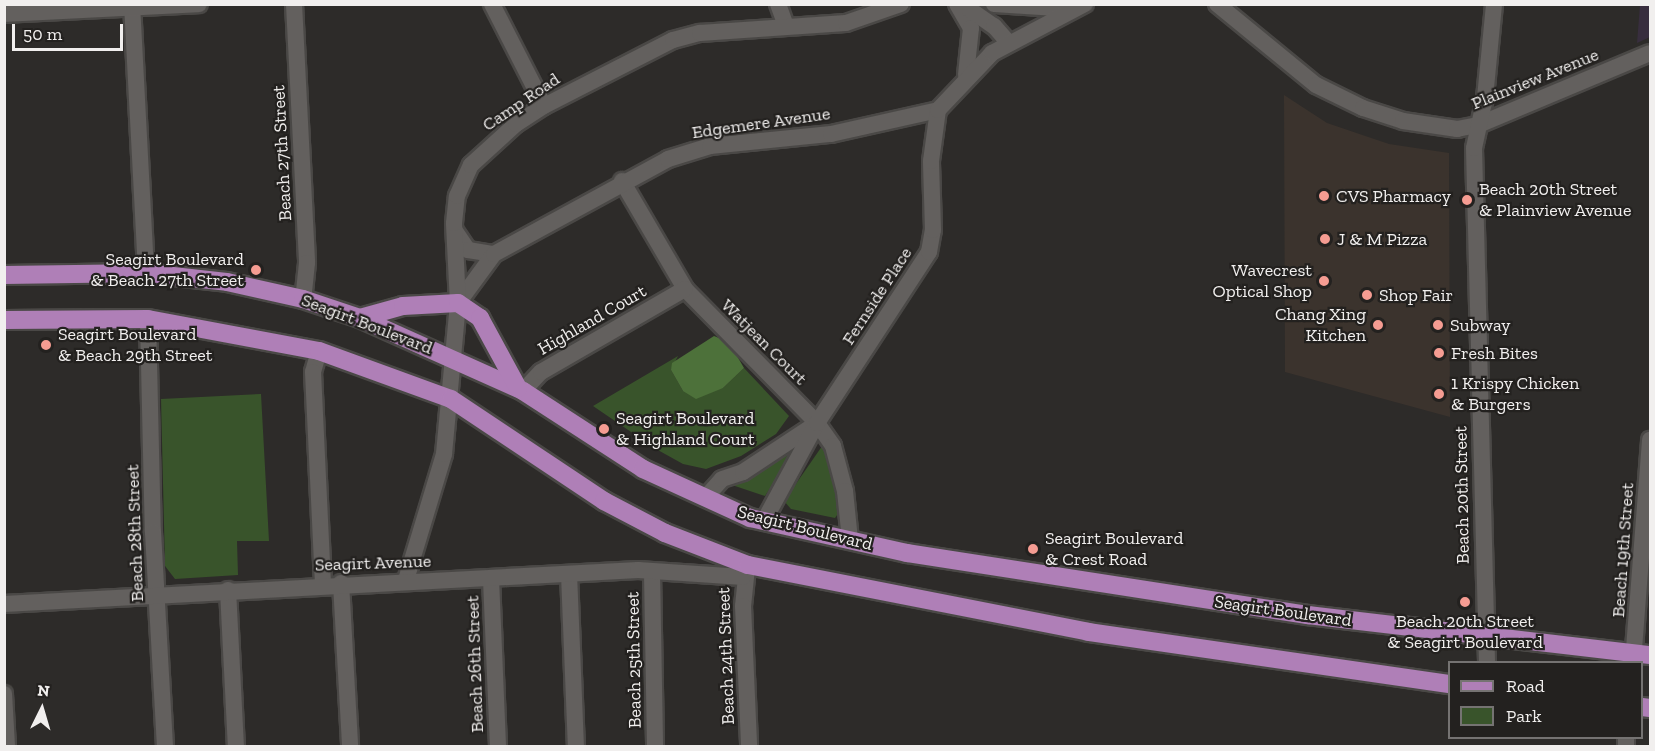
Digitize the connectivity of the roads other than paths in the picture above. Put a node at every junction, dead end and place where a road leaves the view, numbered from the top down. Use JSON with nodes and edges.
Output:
{"nodes":[{"id":1,"x":199,"y":4,"type":"edge"},
{"id":2,"x":294,"y":4,"type":"edge"},
{"id":3,"x":492,"y":4,"type":"edge"},
{"id":4,"x":778,"y":4,"type":"edge"},
{"id":5,"x":901,"y":4,"type":"edge"},
{"id":6,"x":960,"y":4,"type":"edge"},
{"id":7,"x":994,"y":4,"type":"edge"},
{"id":8,"x":1217,"y":4,"type":"edge"},
{"id":9,"x":1494,"y":4,"type":"edge"},
{"id":10,"x":132,"y":6,"type":"edge"},
{"id":11,"x":1079,"y":7,"type":"edge"},
{"id":12,"x":1229,"y":10,"type":"edge"},
{"id":13,"x":4,"y":14,"type":"edge"},
{"id":14,"x":786,"y":26,"type":"junction"},
{"id":15,"x":1008,"y":42,"type":"junction"},
{"id":16,"x":1650,"y":53,"type":"edge"},
{"id":17,"x":966,"y":75,"type":"junction"},
{"id":18,"x":544,"y":106,"type":"junction"},
{"id":19,"x":938,"y":110,"type":"junction"},
{"id":20,"x":1478,"y":125,"type":"junction"},
{"id":21,"x":622,"y":181,"type":"junction"},
{"id":22,"x":454,"y":223,"type":"junction"},
{"id":23,"x":494,"y":254,"type":"junction"},
{"id":24,"x":146,"y":273,"type":"junction"},
{"id":25,"x":4,"y":275,"type":"edge"},
{"id":26,"x":685,"y":289,"type":"junction"},
{"id":27,"x":303,"y":299,"type":"junction"},
{"id":28,"x":458,"y":303,"type":"junction"},
{"id":29,"x":148,"y":318,"type":"junction"},
{"id":30,"x":360,"y":318,"type":"junction"},
{"id":31,"x":4,"y":320,"type":"edge"},
{"id":32,"x":319,"y":351,"type":"junction"},
{"id":33,"x":455,"y":358,"type":"junction"},
{"id":34,"x":520,"y":390,"type":"junction"},
{"id":35,"x":451,"y":399,"type":"junction"},
{"id":36,"x":817,"y":423,"type":"junction"},
{"id":37,"x":1650,"y":440,"type":"edge"},
{"id":38,"x":705,"y":498,"type":"junction"},
{"id":39,"x":764,"y":521,"type":"junction"},
{"id":40,"x":850,"y":540,"type":"junction"},
{"id":41,"x":746,"y":571,"type":"junction"},
{"id":42,"x":652,"y":572,"type":"junction"},
{"id":43,"x":569,"y":574,"type":"junction"},
{"id":44,"x":490,"y":579,"type":"junction"},
{"id":45,"x":406,"y":580,"type":"junction"},
{"id":46,"x":341,"y":583,"type":"junction"},
{"id":47,"x":323,"y":584,"type":"junction"},
{"id":48,"x":228,"y":590,"type":"junction"},
{"id":49,"x":156,"y":594,"type":"junction"},
{"id":50,"x":4,"y":604,"type":"edge"},
{"id":51,"x":1485,"y":636,"type":"junction"},
{"id":52,"x":1640,"y":657,"type":"edge"},
{"id":53,"x":1487,"y":661,"type":"edge"},
{"id":54,"x":1448,"y":684,"type":"edge"},
{"id":55,"x":4,"y":693,"type":"edge"},
{"id":56,"x":7,"y":747,"type":"edge"},
{"id":57,"x":165,"y":747,"type":"edge"},
{"id":58,"x":236,"y":747,"type":"edge"},
{"id":59,"x":350,"y":747,"type":"edge"},
{"id":60,"x":498,"y":747,"type":"edge"},
{"id":61,"x":576,"y":747,"type":"edge"},
{"id":62,"x":655,"y":747,"type":"edge"},
{"id":63,"x":749,"y":747,"type":"edge"}],
"edges":[{"from":1,"to":10,"type":"street"},
{"from":2,"to":27,"type":"street","name":"Beach 27th Street"},
{"from":3,"to":18,"type":"street"},
{"from":4,"to":14,"type":"street"},
{"from":5,"to":14,"type":"street","name":"Camp Road"},
{"from":6,"to":15,"type":"street"},
{"from":6,"to":17,"type":"street"},
{"from":7,"to":11,"type":"street"},
{"from":8,"to":12,"type":"street","name":"Plainview Avenue"},
{"from":9,"to":20,"type":"street","name":"Beach 20th Street"},
{"from":10,"to":13,"type":"street"},
{"from":10,"to":24,"type":"street"},
{"from":11,"to":15,"type":"street"},
{"from":12,"to":20,"type":"street","name":"Plainview Avenue"},
{"from":14,"to":18,"type":"street","name":"Camp Road"},
{"from":15,"to":17,"type":"street"},
{"from":16,"to":20,"type":"street","name":"Plainview Avenue"},
{"from":17,"to":19,"type":"street"},
{"from":18,"to":22,"type":"street","name":"Camp Road"},
{"from":19,"to":21,"type":"street","name":"Edgemere Avenue"},
{"from":19,"to":36,"type":"street","name":"Fernside Place"},
{"from":20,"to":51,"type":"street","name":"Beach 20th Street"},
{"from":21,"to":23,"type":"street","name":"Edgemere Avenue"},
{"from":21,"to":26,"type":"street","name":"Watjean Court"},
{"from":22,"to":23,"type":"street"},
{"from":22,"to":28,"type":"street","name":"Camp Road"},
{"from":23,"to":28,"type":"street","name":"Edgemere Avenue"},
{"from":24,"to":25,"type":"main road","name":"Seagirt Boulevard"},
{"from":24,"to":27,"type":"main road","name":"Seagirt Boulevard"},
{"from":26,"to":34,"type":"street","name":"Highland Court"},
{"from":26,"to":36,"type":"street","name":"Watjean Court"},
{"from":27,"to":30,"type":"main road","name":"Seagirt Boulevard"},
{"from":28,"to":30,"type":"main road"},
{"from":28,"to":33,"type":"street","name":"Camp Road"},
{"from":28,"to":34,"type":"main road"},
{"from":29,"to":31,"type":"main road"},
{"from":29,"to":32,"type":"main road"},
{"from":29,"to":49,"type":"street","name":"Beach 28th Street"},
{"from":30,"to":33,"type":"main road","name":"Seagirt Boulevard"},
{"from":32,"to":35,"type":"main road"},
{"from":32,"to":47,"type":"street"},
{"from":33,"to":34,"type":"main road","name":"Seagirt Boulevard"},
{"from":33,"to":35,"type":"street","name":"Camp Road"},
{"from":34,"to":38,"type":"main road","name":"Seagirt Boulevard"},
{"from":35,"to":41,"type":"main road"},
{"from":35,"to":45,"type":"street","name":"Camp Road"},
{"from":36,"to":38,"type":"street","name":"Fernside Place"},
{"from":36,"to":39,"type":"street","name":"Fernside Place"},
{"from":36,"to":40,"type":"street","name":"Watjean Court"},
{"from":37,"to":52,"type":"street","name":"Beach 19th Street"},
{"from":38,"to":39,"type":"main road","name":"Seagirt Boulevard"},
{"from":39,"to":40,"type":"main road","name":"Seagirt Boulevard"},
{"from":40,"to":51,"type":"main road","name":"Seagirt Boulevard"},
{"from":41,"to":42,"type":"street","name":"Seagirt Avenue"},
{"from":41,"to":54,"type":"main road"},
{"from":41,"to":63,"type":"street","name":"Beach 24th Street"},
{"from":42,"to":43,"type":"street","name":"Seagirt Avenue"},
{"from":42,"to":62,"type":"street","name":"Beach 25th Street"},
{"from":43,"to":44,"type":"street","name":"Seagirt Avenue"},
{"from":43,"to":61,"type":"street"},
{"from":44,"to":45,"type":"street","name":"Seagirt Avenue"},
{"from":44,"to":60,"type":"street","name":"Beach 26th Street"},
{"from":45,"to":46,"type":"street","name":"Seagirt Avenue"},
{"from":46,"to":47,"type":"street","name":"Seagirt Avenue"},
{"from":46,"to":59,"type":"street"},
{"from":47,"to":48,"type":"street","name":"Seagirt Avenue"},
{"from":48,"to":49,"type":"street","name":"Seagirt Avenue"},
{"from":48,"to":58,"type":"street"},
{"from":49,"to":50,"type":"street","name":"Seagirt Avenue"},
{"from":49,"to":57,"type":"street","name":"Beach 28th Street"},
{"from":51,"to":52,"type":"main road","name":"Seagirt Boulevard"},
{"from":51,"to":53,"type":"street","name":"Beach 20th Street"},
{"from":55,"to":56,"type":"street"}]}
